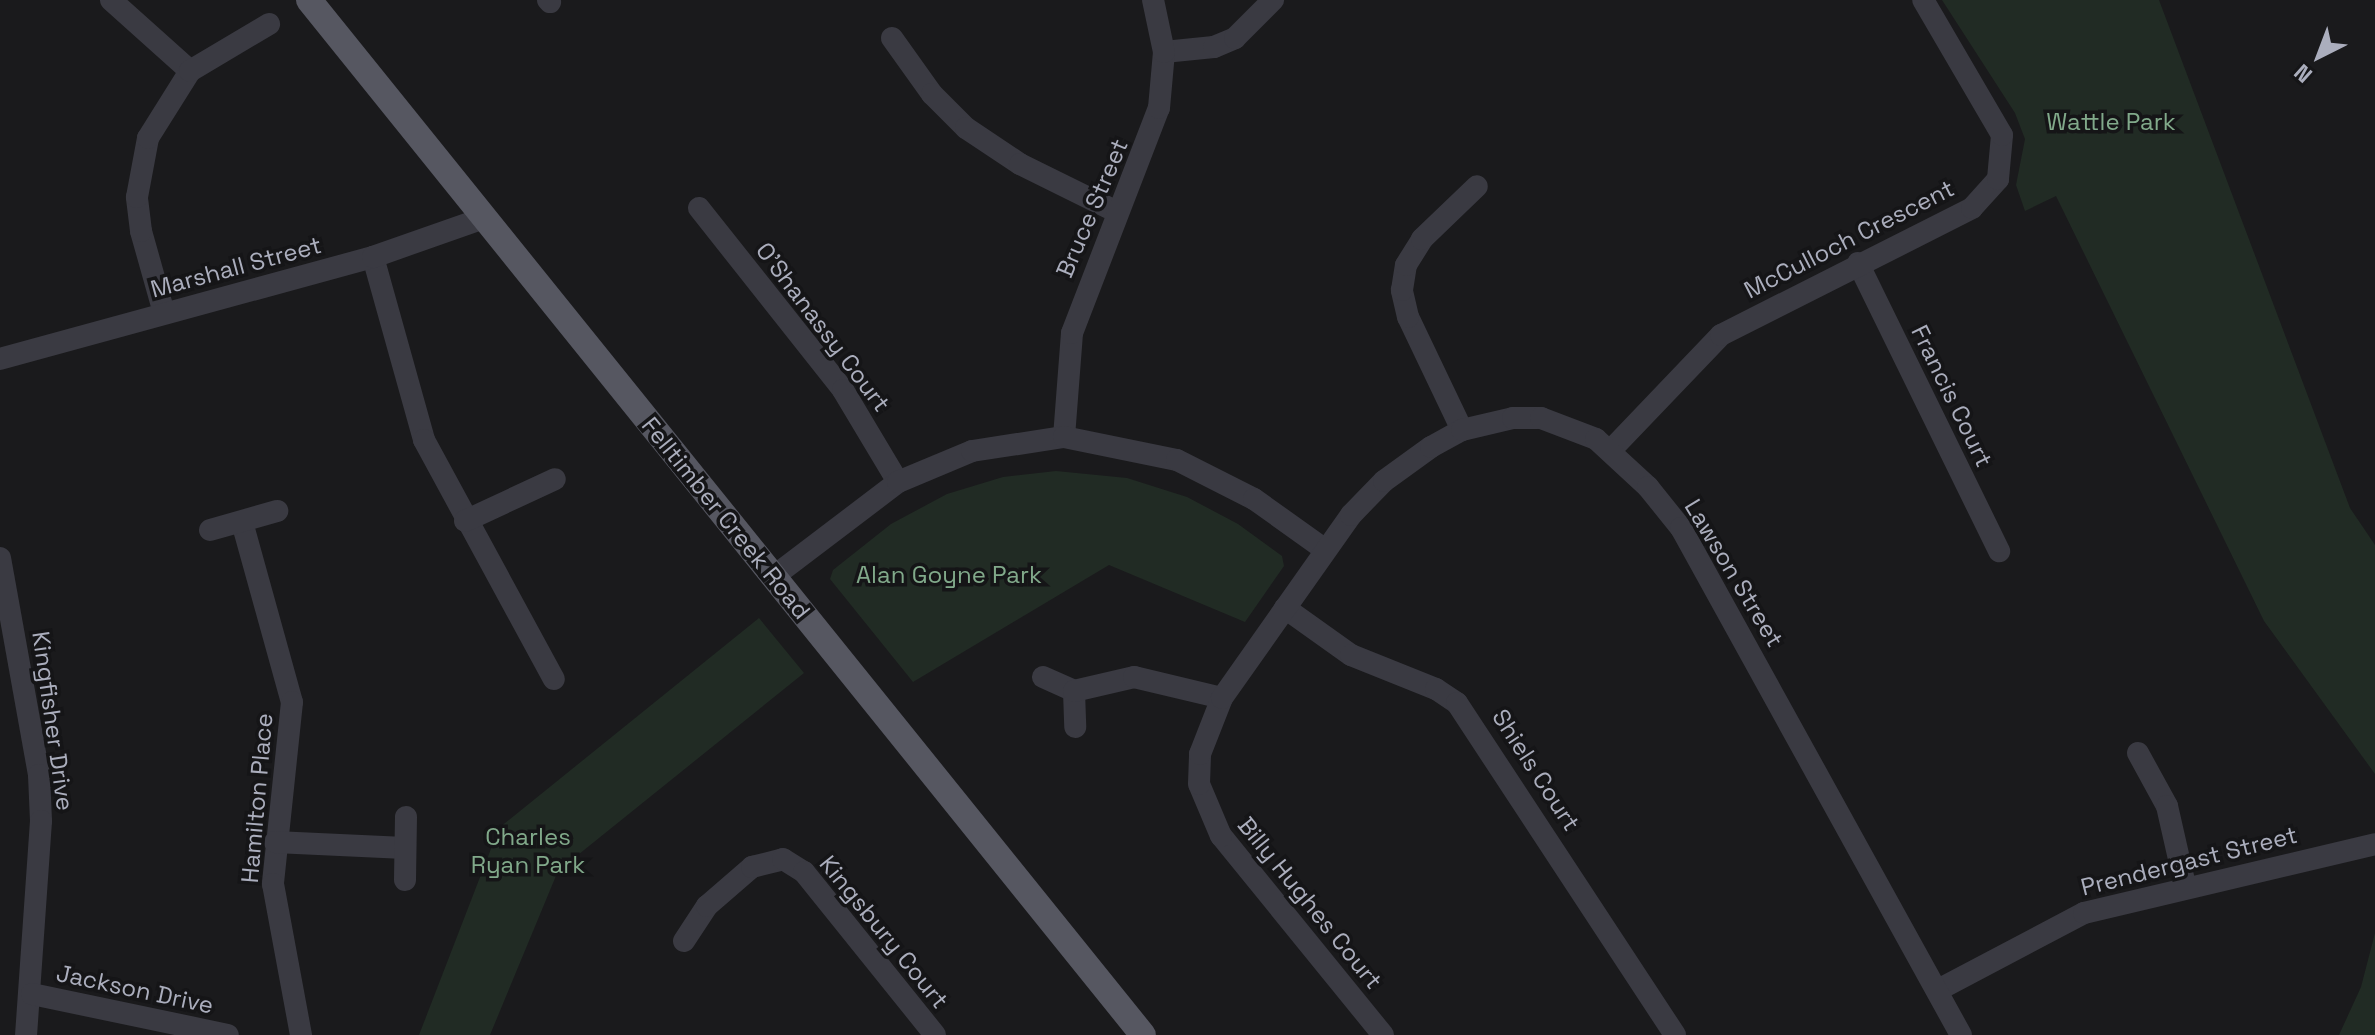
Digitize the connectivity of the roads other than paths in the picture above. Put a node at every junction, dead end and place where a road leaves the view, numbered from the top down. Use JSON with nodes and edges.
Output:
{"nodes":[{"id":1,"x":111,"y":0,"type":"edge"},
{"id":2,"x":309,"y":0,"type":"edge"},
{"id":3,"x":1153,"y":0,"type":"edge"},
{"id":4,"x":1273,"y":0,"type":"edge"},
{"id":5,"x":1923,"y":0,"type":"edge"},
{"id":6,"x":269,"y":24,"type":"dead end"},
{"id":7,"x":892,"y":38,"type":"dead end"},
{"id":8,"x":1164,"y":52,"type":"junction"},
{"id":9,"x":190,"y":71,"type":"junction"},
{"id":10,"x":1477,"y":186,"type":"dead end"},
{"id":11,"x":699,"y":208,"type":"dead end"},
{"id":12,"x":1117,"y":212,"type":"junction"},
{"id":13,"x":484,"y":218,"type":"junction"},
{"id":14,"x":373,"y":257,"type":"junction"},
{"id":15,"x":1858,"y":263,"type":"junction"},
{"id":16,"x":164,"y":313,"type":"junction"},
{"id":17,"x":0,"y":359,"type":"edge"},
{"id":18,"x":1462,"y":430,"type":"junction"},
{"id":19,"x":1064,"y":437,"type":"junction"},
{"id":20,"x":1611,"y":450,"type":"junction"},
{"id":21,"x":555,"y":479,"type":"dead end"},
{"id":22,"x":898,"y":482,"type":"junction"},
{"id":23,"x":277,"y":511,"type":"dead end"},
{"id":24,"x":465,"y":521,"type":"junction"},
{"id":25,"x":242,"y":522,"type":"junction"},
{"id":26,"x":210,"y":530,"type":"dead end"},
{"id":27,"x":1324,"y":549,"type":"junction"},
{"id":28,"x":1999,"y":551,"type":"dead end"},
{"id":29,"x":0,"y":558,"type":"edge"},
{"id":30,"x":773,"y":577,"type":"junction"},
{"id":31,"x":1285,"y":608,"type":"junction"},
{"id":32,"x":6,"y":624,"type":"edge"},
{"id":33,"x":1043,"y":677,"type":"dead end"},
{"id":34,"x":554,"y":679,"type":"dead end"},
{"id":35,"x":1074,"y":691,"type":"junction"},
{"id":36,"x":1222,"y":698,"type":"junction"},
{"id":37,"x":1075,"y":727,"type":"dead end"},
{"id":38,"x":2138,"y":753,"type":"dead end"},
{"id":39,"x":406,"y":817,"type":"dead end"},
{"id":40,"x":275,"y":842,"type":"junction"},
{"id":41,"x":2375,"y":844,"type":"edge"},
{"id":42,"x":405,"y":848,"type":"junction"},
{"id":43,"x":405,"y":880,"type":"dead end"},
{"id":44,"x":2185,"y":885,"type":"junction"},
{"id":45,"x":684,"y":941,"type":"dead end"},
{"id":46,"x":1938,"y":990,"type":"junction"},
{"id":47,"x":32,"y":994,"type":"junction"},
{"id":48,"x":26,"y":1035,"type":"edge"},
{"id":49,"x":228,"y":1035,"type":"edge"},
{"id":50,"x":301,"y":1035,"type":"edge"},
{"id":51,"x":935,"y":1035,"type":"edge"},
{"id":52,"x":1143,"y":1035,"type":"edge"},
{"id":53,"x":1383,"y":1035,"type":"edge"},
{"id":54,"x":1675,"y":1035,"type":"edge"},
{"id":55,"x":1961,"y":1035,"type":"edge"}],
"edges":[{"from":1,"to":9,"type":"street"},
{"from":2,"to":13,"type":"main road","name":"Felltimber Creek Road"},
{"from":3,"to":8,"type":"street","name":"Bruce Street"},
{"from":4,"to":8,"type":"street"},
{"from":5,"to":15,"type":"street","name":"McCulloch Crescent"},
{"from":6,"to":9,"type":"street"},
{"from":7,"to":12,"type":"street"},
{"from":8,"to":12,"type":"street","name":"Bruce Street"},
{"from":9,"to":16,"type":"street"},
{"from":10,"to":18,"type":"street"},
{"from":11,"to":22,"type":"street","name":"O'Shanassy Court"},
{"from":12,"to":19,"type":"street","name":"Bruce Street"},
{"from":13,"to":14,"type":"street","name":"Marshall Street"},
{"from":13,"to":30,"type":"main road","name":"Felltimber Creek Road"},
{"from":14,"to":16,"type":"street","name":"Marshall Street"},
{"from":14,"to":24,"type":"street"},
{"from":15,"to":20,"type":"street","name":"McCulloch Crescent"},
{"from":15,"to":28,"type":"street","name":"Francis Court"},
{"from":16,"to":17,"type":"street","name":"Marshall Street"},
{"from":18,"to":20,"type":"street","name":"Lawson Street"},
{"from":18,"to":27,"type":"street","name":"Lawson Street"},
{"from":19,"to":22,"type":"street"},
{"from":19,"to":27,"type":"street"},
{"from":20,"to":46,"type":"street","name":"Lawson Street"},
{"from":21,"to":24,"type":"street"},
{"from":22,"to":30,"type":"street"},
{"from":23,"to":25,"type":"street"},
{"from":24,"to":34,"type":"street"},
{"from":25,"to":26,"type":"street"},
{"from":25,"to":40,"type":"street","name":"Hamilton Place"},
{"from":27,"to":31,"type":"street","name":"Billy Hughes Court"},
{"from":29,"to":32,"type":"street","name":"Kingfisher Drive"},
{"from":30,"to":52,"type":"main road","name":"Felltimber Creek Road"},
{"from":31,"to":36,"type":"street","name":"Billy Hughes Court"},
{"from":31,"to":54,"type":"street","name":"Shiels Court"},
{"from":32,"to":47,"type":"street","name":"Kingfisher Drive"},
{"from":33,"to":35,"type":"street"},
{"from":35,"to":36,"type":"street"},
{"from":35,"to":37,"type":"street"},
{"from":36,"to":53,"type":"street","name":"Billy Hughes Court"},
{"from":38,"to":44,"type":"street"},
{"from":39,"to":42,"type":"street"},
{"from":40,"to":42,"type":"street"},
{"from":40,"to":50,"type":"street","name":"Hamilton Place"},
{"from":41,"to":44,"type":"street","name":"Prendergast Street"},
{"from":42,"to":43,"type":"street"},
{"from":44,"to":46,"type":"street","name":"Prendergast Street"},
{"from":45,"to":51,"type":"street","name":"Kingsbury Court"},
{"from":46,"to":55,"type":"street","name":"Lawson Street"},
{"from":47,"to":48,"type":"street","name":"Kingfisher Drive"},
{"from":47,"to":49,"type":"street","name":"Jackson Drive"}]}
